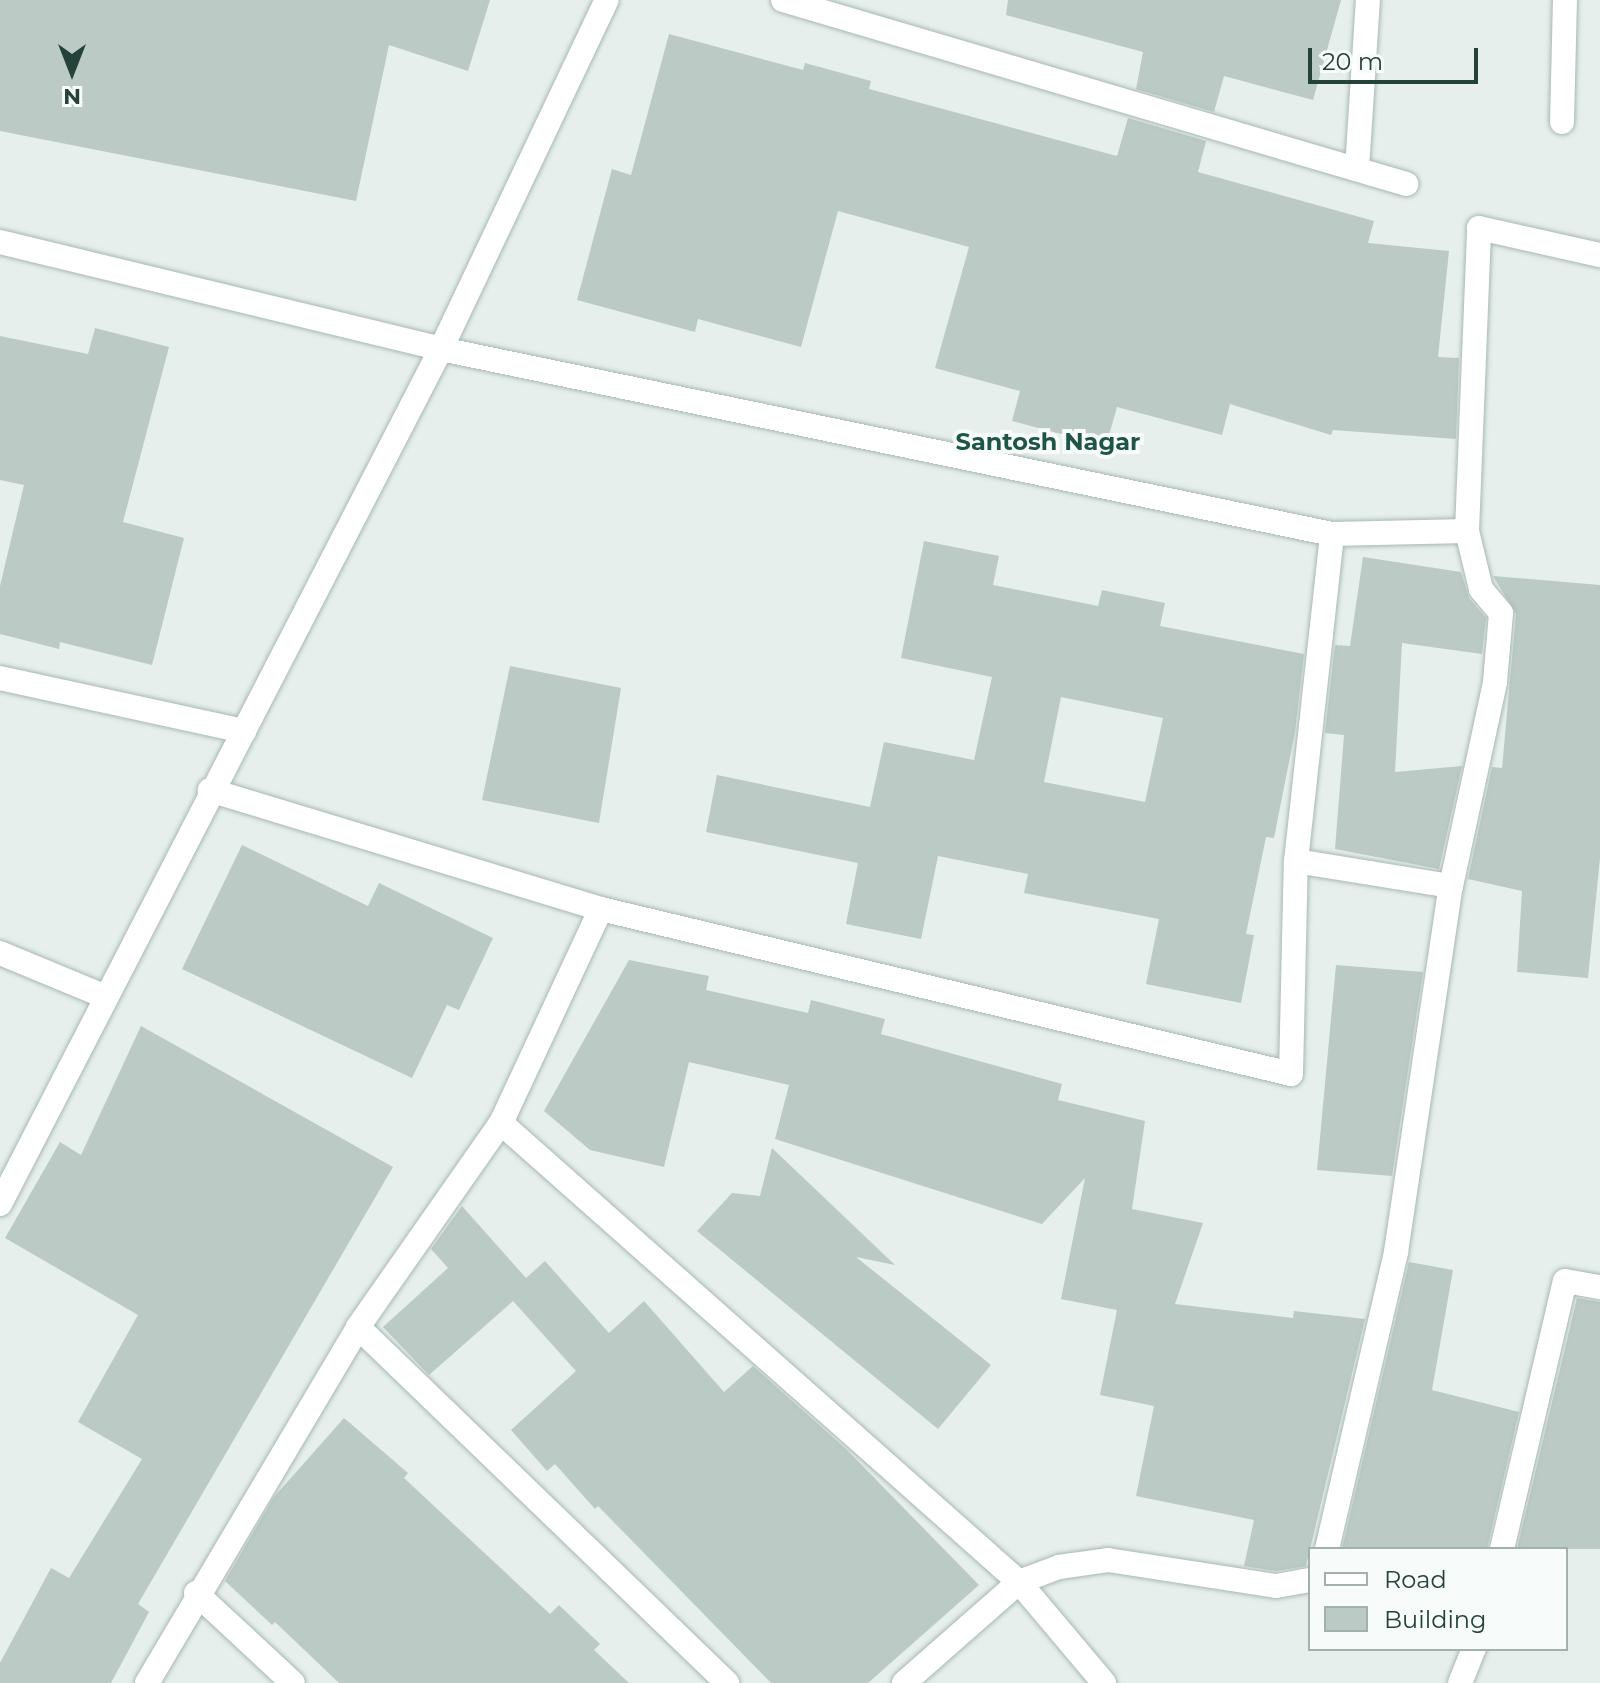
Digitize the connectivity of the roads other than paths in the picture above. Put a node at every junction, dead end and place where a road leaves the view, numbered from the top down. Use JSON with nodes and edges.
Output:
{"nodes":[{"id":1,"x":607,"y":0,"type":"edge"},
{"id":2,"x":783,"y":0,"type":"edge"},
{"id":3,"x":1368,"y":0,"type":"edge"},
{"id":4,"x":1565,"y":0,"type":"edge"},
{"id":5,"x":1562,"y":122,"type":"dead end"},
{"id":6,"x":1357,"y":169,"type":"junction"},
{"id":7,"x":1406,"y":184,"type":"dead end"},
{"id":8,"x":0,"y":242,"type":"edge"},
{"id":9,"x":1600,"y":255,"type":"edge"},
{"id":10,"x":441,"y":349,"type":"junction"},
{"id":11,"x":1467,"y":531,"type":"junction"},
{"id":12,"x":1332,"y":534,"type":"junction"},
{"id":13,"x":0,"y":678,"type":"edge"},
{"id":14,"x":244,"y":731,"type":"junction"},
{"id":15,"x":210,"y":790,"type":"junction"},
{"id":16,"x":1296,"y":861,"type":"junction"},
{"id":17,"x":1451,"y":886,"type":"junction"},
{"id":18,"x":601,"y":909,"type":"junction"},
{"id":19,"x":0,"y":953,"type":"edge"},
{"id":20,"x":104,"y":996,"type":"junction"},
{"id":21,"x":501,"y":1123,"type":"junction"},
{"id":22,"x":0,"y":1204,"type":"edge"},
{"id":23,"x":1600,"y":1287,"type":"edge"},
{"id":24,"x":358,"y":1327,"type":"junction"},
{"id":25,"x":1327,"y":1547,"type":"edge"},
{"id":26,"x":1502,"y":1547,"type":"edge"},
{"id":27,"x":1308,"y":1580,"type":"edge"},
{"id":28,"x":1019,"y":1582,"type":"junction"},
{"id":29,"x":196,"y":1593,"type":"junction"},
{"id":30,"x":1473,"y":1651,"type":"edge"},
{"id":31,"x":1464,"y":1682,"type":"edge"},
{"id":32,"x":147,"y":1683,"type":"edge"},
{"id":33,"x":293,"y":1683,"type":"edge"},
{"id":34,"x":727,"y":1683,"type":"edge"},
{"id":35,"x":904,"y":1683,"type":"edge"},
{"id":36,"x":1104,"y":1683,"type":"edge"}],
"edges":[{"from":1,"to":10,"type":"street"},
{"from":2,"to":6,"type":"street"},
{"from":3,"to":6,"type":"street"},
{"from":4,"to":5,"type":"street"},
{"from":6,"to":7,"type":"street"},
{"from":8,"to":10,"type":"street"},
{"from":9,"to":11,"type":"street"},
{"from":10,"to":12,"type":"street"},
{"from":10,"to":14,"type":"street"},
{"from":11,"to":12,"type":"street"},
{"from":11,"to":17,"type":"street"},
{"from":12,"to":16,"type":"street"},
{"from":13,"to":14,"type":"street"},
{"from":14,"to":15,"type":"street"},
{"from":15,"to":18,"type":"street"},
{"from":15,"to":20,"type":"street"},
{"from":16,"to":17,"type":"street"},
{"from":16,"to":18,"type":"street"},
{"from":17,"to":25,"type":"street"},
{"from":18,"to":21,"type":"street"},
{"from":19,"to":20,"type":"street"},
{"from":20,"to":22,"type":"street"},
{"from":21,"to":24,"type":"street"},
{"from":21,"to":28,"type":"street"},
{"from":23,"to":26,"type":"street"},
{"from":24,"to":29,"type":"street"},
{"from":24,"to":34,"type":"street"},
{"from":27,"to":28,"type":"street"},
{"from":28,"to":35,"type":"street"},
{"from":28,"to":36,"type":"street"},
{"from":29,"to":32,"type":"street"},
{"from":29,"to":33,"type":"street"},
{"from":30,"to":31,"type":"street"}]}
